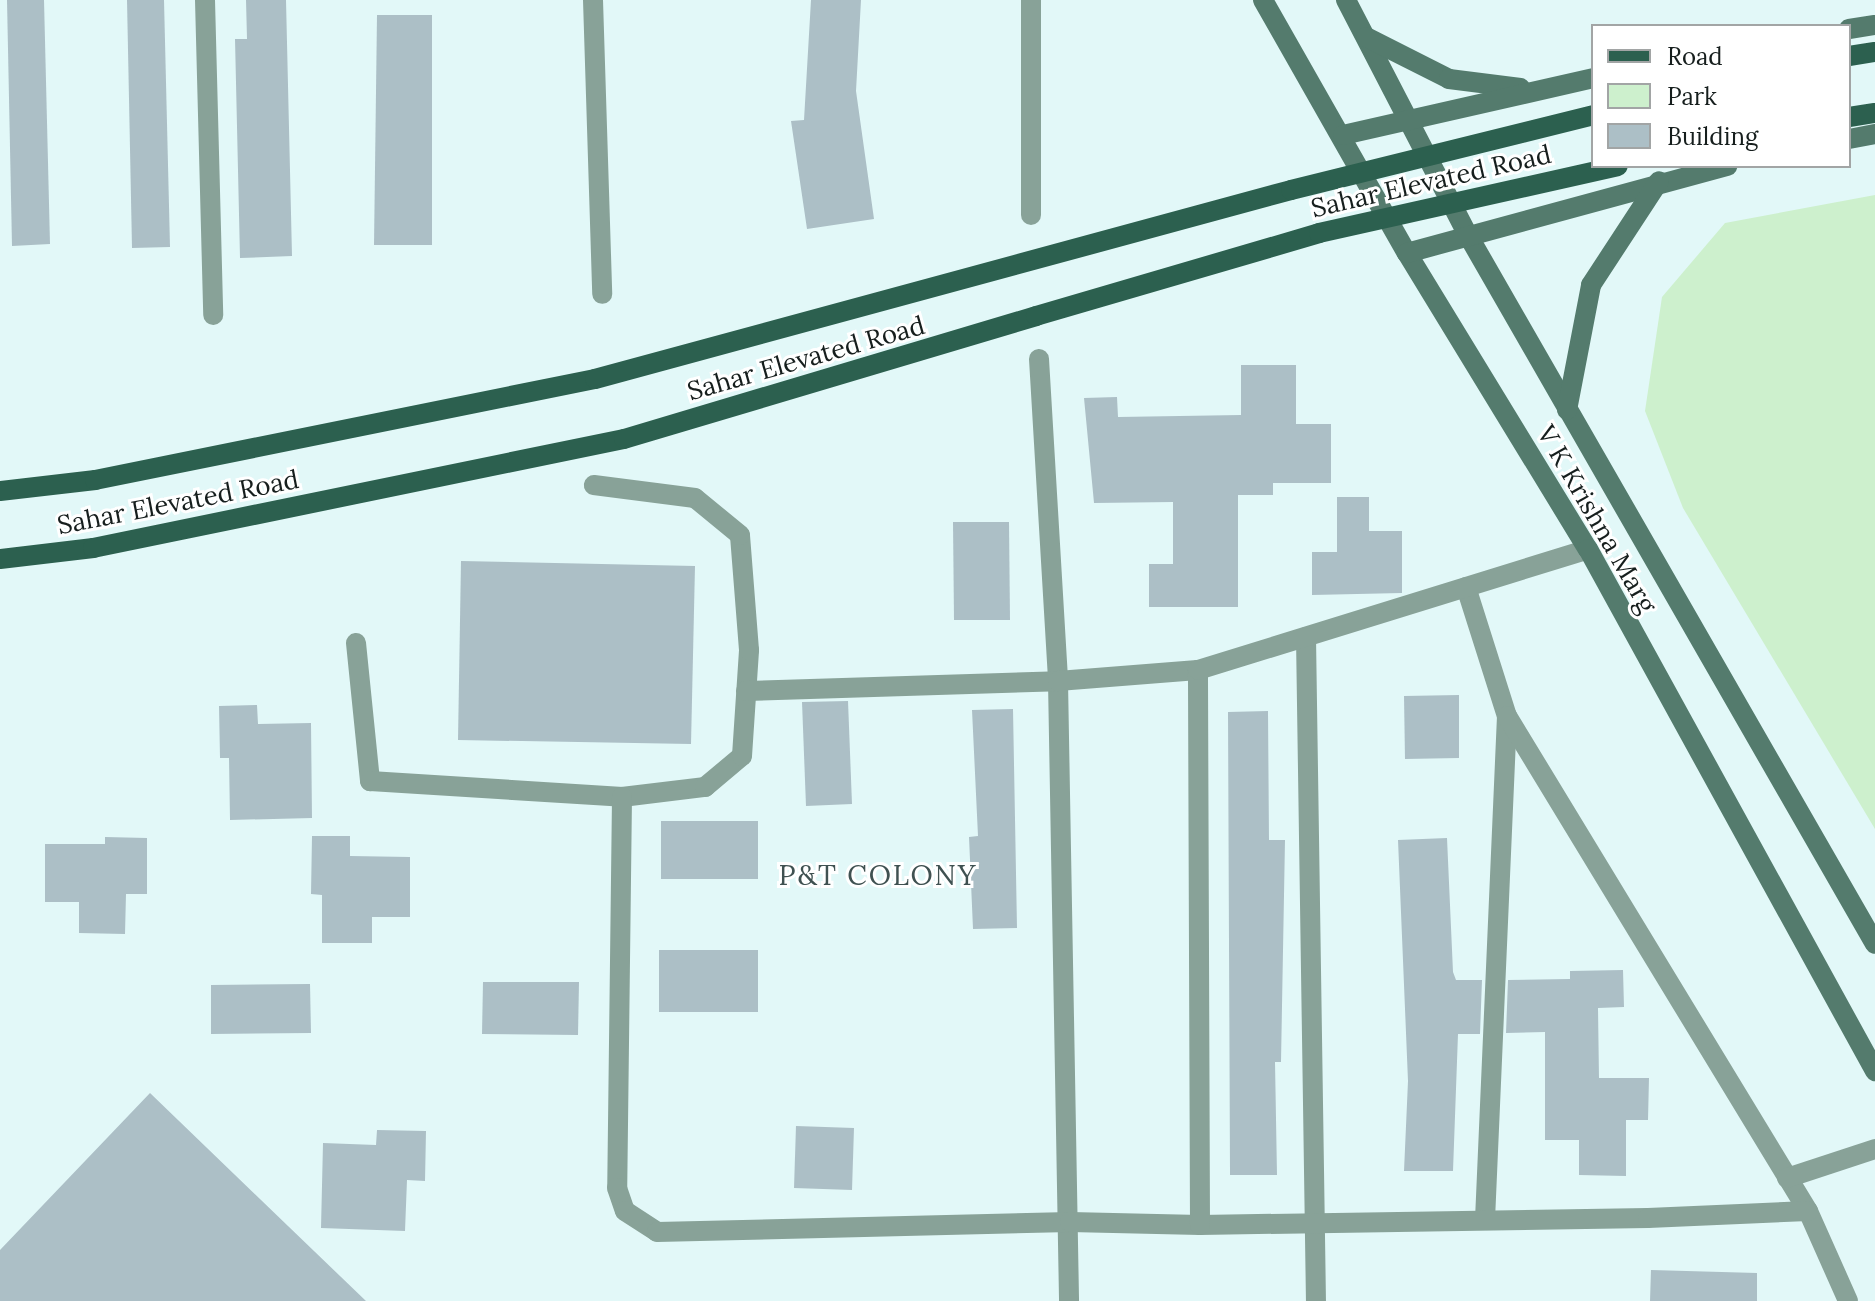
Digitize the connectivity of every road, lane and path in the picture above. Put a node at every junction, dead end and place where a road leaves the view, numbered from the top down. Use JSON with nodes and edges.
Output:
{"nodes":[{"id":1,"x":205,"y":0,"type":"edge"},
{"id":2,"x":593,"y":0,"type":"edge"},
{"id":3,"x":1031,"y":0,"type":"edge"},
{"id":4,"x":1263,"y":0,"type":"edge"},
{"id":5,"x":1346,"y":0,"type":"edge"},
{"id":6,"x":1875,"y":25,"type":"edge"},
{"id":7,"x":1851,"y":29,"type":"edge"},
{"id":8,"x":1365,"y":36,"type":"junction"},
{"id":9,"x":1875,"y":52,"type":"edge"},
{"id":10,"x":1851,"y":56,"type":"edge"},
{"id":11,"x":1591,"y":78,"type":"edge"},
{"id":12,"x":1535,"y":90,"type":"junction"},
{"id":13,"x":1875,"y":113,"type":"edge"},
{"id":14,"x":1591,"y":115,"type":"edge"},
{"id":15,"x":1408,"y":117,"type":"junction"},
{"id":16,"x":1851,"y":117,"type":"edge"},
{"id":17,"x":1875,"y":134,"type":"edge"},
{"id":18,"x":1343,"y":135,"type":"junction"},
{"id":19,"x":1851,"y":139,"type":"edge"},
{"id":20,"x":1609,"y":168,"type":"edge"},
{"id":21,"x":1718,"y":168,"type":"edge"},
{"id":22,"x":1659,"y":181,"type":"junction"},
{"id":23,"x":1031,"y":215,"type":"dead end"},
{"id":24,"x":1469,"y":237,"type":"junction"},
{"id":25,"x":1407,"y":253,"type":"junction"},
{"id":26,"x":602,"y":294,"type":"dead end"},
{"id":27,"x":213,"y":315,"type":"dead end"},
{"id":28,"x":1039,"y":359,"type":"dead end"},
{"id":29,"x":1567,"y":410,"type":"junction"},
{"id":30,"x":594,"y":485,"type":"dead end"},
{"id":31,"x":0,"y":491,"type":"edge"},
{"id":32,"x":1588,"y":549,"type":"junction"},
{"id":33,"x":0,"y":559,"type":"edge"},
{"id":34,"x":1466,"y":587,"type":"junction"},
{"id":35,"x":1306,"y":637,"type":"junction"},
{"id":36,"x":356,"y":643,"type":"dead end"},
{"id":37,"x":1198,"y":670,"type":"junction"},
{"id":38,"x":1058,"y":681,"type":"junction"},
{"id":39,"x":746,"y":691,"type":"junction"},
{"id":40,"x":1507,"y":716,"type":"junction"},
{"id":41,"x":622,"y":797,"type":"junction"},
{"id":42,"x":1875,"y":944,"type":"edge"},
{"id":43,"x":1875,"y":1071,"type":"edge"},
{"id":44,"x":1875,"y":1149,"type":"edge"},
{"id":45,"x":1787,"y":1178,"type":"junction"},
{"id":46,"x":1808,"y":1211,"type":"junction"},
{"id":47,"x":1485,"y":1220,"type":"junction"},
{"id":48,"x":1070,"y":1222,"type":"junction"},
{"id":49,"x":1312,"y":1224,"type":"junction"},
{"id":50,"x":1200,"y":1225,"type":"junction"},
{"id":51,"x":1069,"y":1301,"type":"edge"},
{"id":52,"x":1316,"y":1301,"type":"edge"},
{"id":53,"x":1848,"y":1301,"type":"edge"}],
"edges":[{"from":1,"to":27,"type":"street"},
{"from":2,"to":26,"type":"street"},
{"from":3,"to":23,"type":"street"},
{"from":4,"to":18,"type":"street","name":"V K Krishna Marg"},
{"from":5,"to":8,"type":"street","name":"V K Krishna Marg"},
{"from":6,"to":7,"type":"street"},
{"from":8,"to":12,"type":"street"},
{"from":8,"to":15,"type":"street","name":"V K Krishna Marg"},
{"from":9,"to":10,"type":"main road"},
{"from":11,"to":12,"type":"street"},
{"from":12,"to":15,"type":"street"},
{"from":13,"to":16,"type":"main road"},
{"from":14,"to":31,"type":"main road","name":"Sahar Elevated Road","bridge":true},
{"from":15,"to":18,"type":"street"},
{"from":15,"to":24,"type":"street","name":"V K Krishna Marg"},
{"from":17,"to":19,"type":"street"},
{"from":18,"to":25,"type":"street","name":"V K Krishna Marg"},
{"from":20,"to":33,"type":"main road","name":"Sahar Elevated Road","bridge":true},
{"from":21,"to":22,"type":"street"},
{"from":22,"to":24,"type":"street"},
{"from":22,"to":29,"type":"street"},
{"from":24,"to":25,"type":"street"},
{"from":24,"to":29,"type":"street","name":"V K Krishna Marg"},
{"from":25,"to":32,"type":"street","name":"V K Krishna Marg"},
{"from":28,"to":38,"type":"street"},
{"from":29,"to":42,"type":"street","name":"V K Krishna Marg"},
{"from":30,"to":39,"type":"street"},
{"from":32,"to":34,"type":"street"},
{"from":32,"to":43,"type":"street","name":"V K Krishna Marg"},
{"from":34,"to":35,"type":"street"},
{"from":34,"to":40,"type":"street"},
{"from":35,"to":37,"type":"street"},
{"from":35,"to":49,"type":"street"},
{"from":36,"to":41,"type":"street"},
{"from":37,"to":38,"type":"street"},
{"from":37,"to":50,"type":"street"},
{"from":38,"to":39,"type":"street"},
{"from":38,"to":48,"type":"street"},
{"from":39,"to":41,"type":"street"},
{"from":40,"to":45,"type":"street"},
{"from":40,"to":47,"type":"street"},
{"from":41,"to":48,"type":"street"},
{"from":44,"to":45,"type":"street"},
{"from":45,"to":46,"type":"street"},
{"from":46,"to":47,"type":"street"},
{"from":46,"to":53,"type":"street"},
{"from":47,"to":49,"type":"street"},
{"from":48,"to":50,"type":"street"},
{"from":48,"to":51,"type":"street"},
{"from":49,"to":50,"type":"street"},
{"from":49,"to":52,"type":"street"}]}
